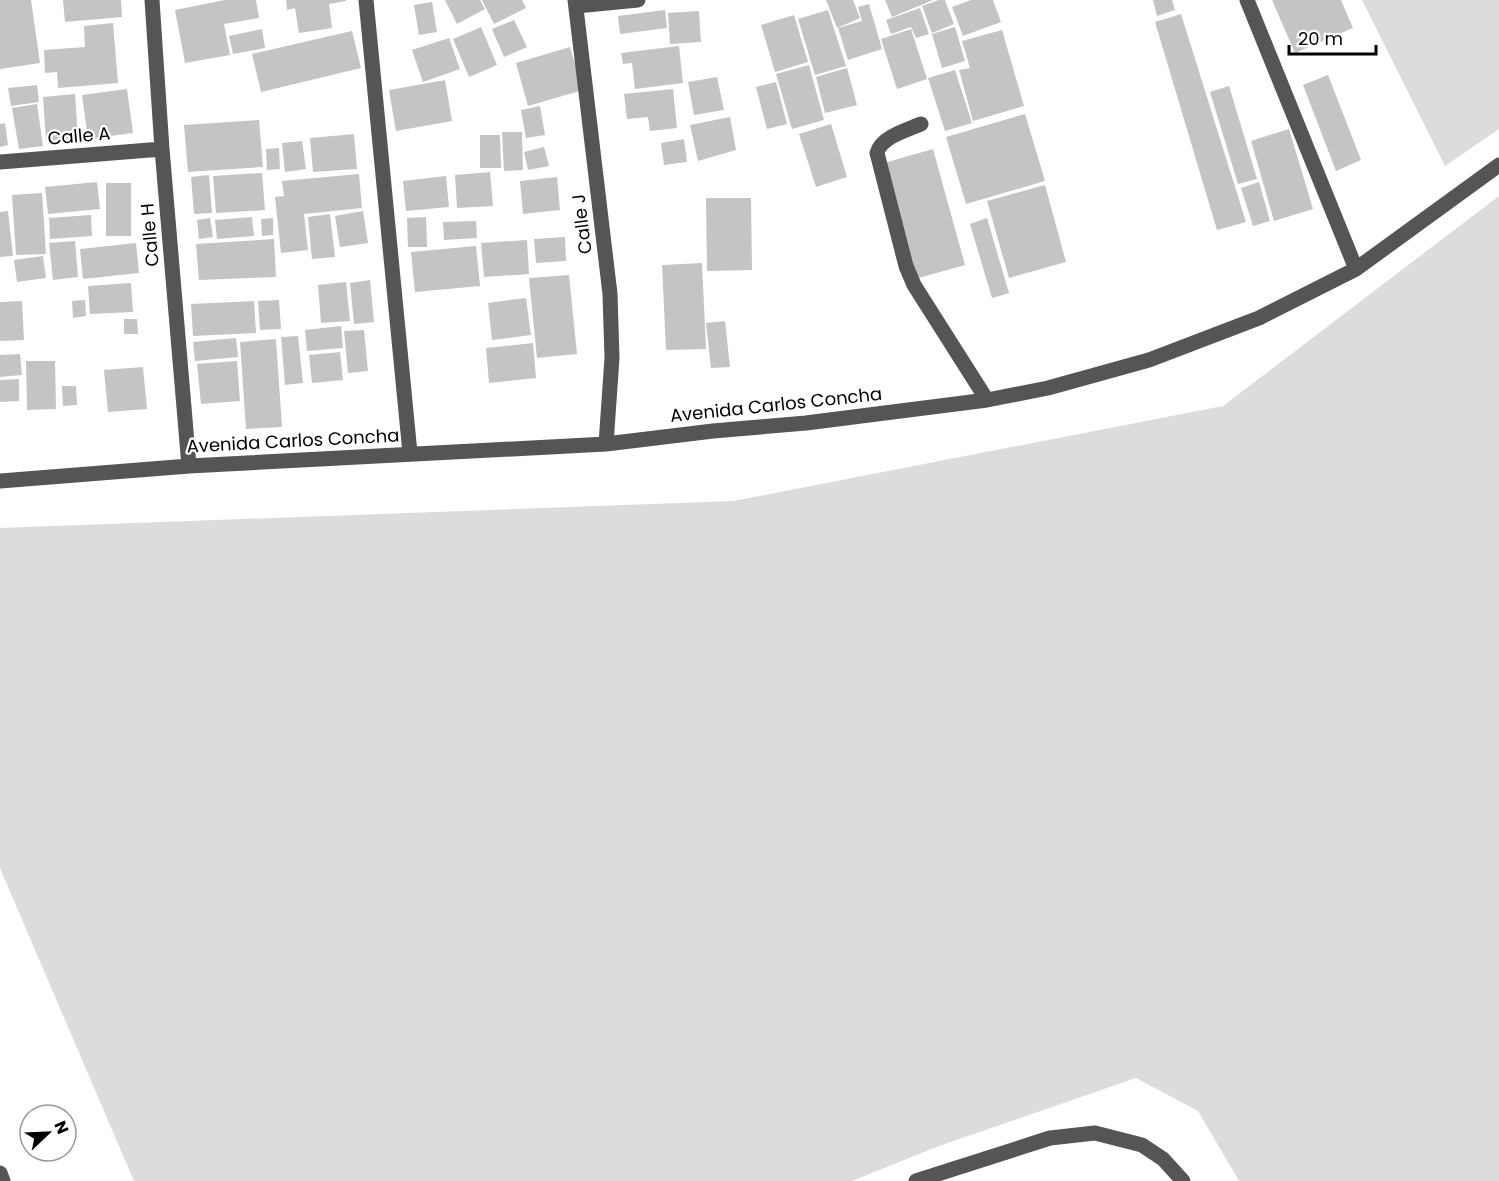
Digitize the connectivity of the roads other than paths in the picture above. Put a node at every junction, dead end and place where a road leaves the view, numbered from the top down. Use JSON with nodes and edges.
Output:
{"nodes":[{"id":1,"x":152,"y":0,"type":"edge"},
{"id":2,"x":366,"y":0,"type":"edge"},
{"id":3,"x":638,"y":0,"type":"edge"},
{"id":4,"x":1247,"y":0,"type":"edge"},
{"id":5,"x":576,"y":3,"type":"edge"},
{"id":6,"x":921,"y":124,"type":"dead end"},
{"id":7,"x":162,"y":149,"type":"junction"},
{"id":8,"x":0,"y":162,"type":"edge"},
{"id":9,"x":1499,"y":165,"type":"edge"},
{"id":10,"x":1356,"y":269,"type":"junction"},
{"id":11,"x":987,"y":400,"type":"junction"},
{"id":12,"x":606,"y":444,"type":"junction"},
{"id":13,"x":410,"y":453,"type":"junction"},
{"id":14,"x":189,"y":466,"type":"junction"},
{"id":15,"x":0,"y":481,"type":"edge"},
{"id":16,"x":0,"y":1173,"type":"edge"},
{"id":17,"x":3,"y":1181,"type":"edge"},
{"id":18,"x":916,"y":1181,"type":"edge"},
{"id":19,"x":1183,"y":1181,"type":"edge"}],
"edges":[{"from":1,"to":7,"type":"street","name":"Calle H"},
{"from":2,"to":13,"type":"street"},
{"from":3,"to":5,"type":"street"},
{"from":4,"to":10,"type":"street"},
{"from":5,"to":12,"type":"street","name":"Calle J"},
{"from":6,"to":11,"type":"street"},
{"from":7,"to":8,"type":"street","name":"Calle A"},
{"from":7,"to":14,"type":"street","name":"Calle H"},
{"from":9,"to":10,"type":"street","name":"Avenida Carlos Concha"},
{"from":10,"to":11,"type":"street","name":"Avenida Carlos Concha"},
{"from":11,"to":12,"type":"street","name":"Avenida Carlos Concha"},
{"from":12,"to":13,"type":"street","name":"Avenida Carlos Concha"},
{"from":13,"to":14,"type":"street","name":"Avenida Carlos Concha"},
{"from":14,"to":15,"type":"street","name":"Avenida Carlos Concha"},
{"from":16,"to":17,"type":"street"},
{"from":18,"to":19,"type":"street"}]}
